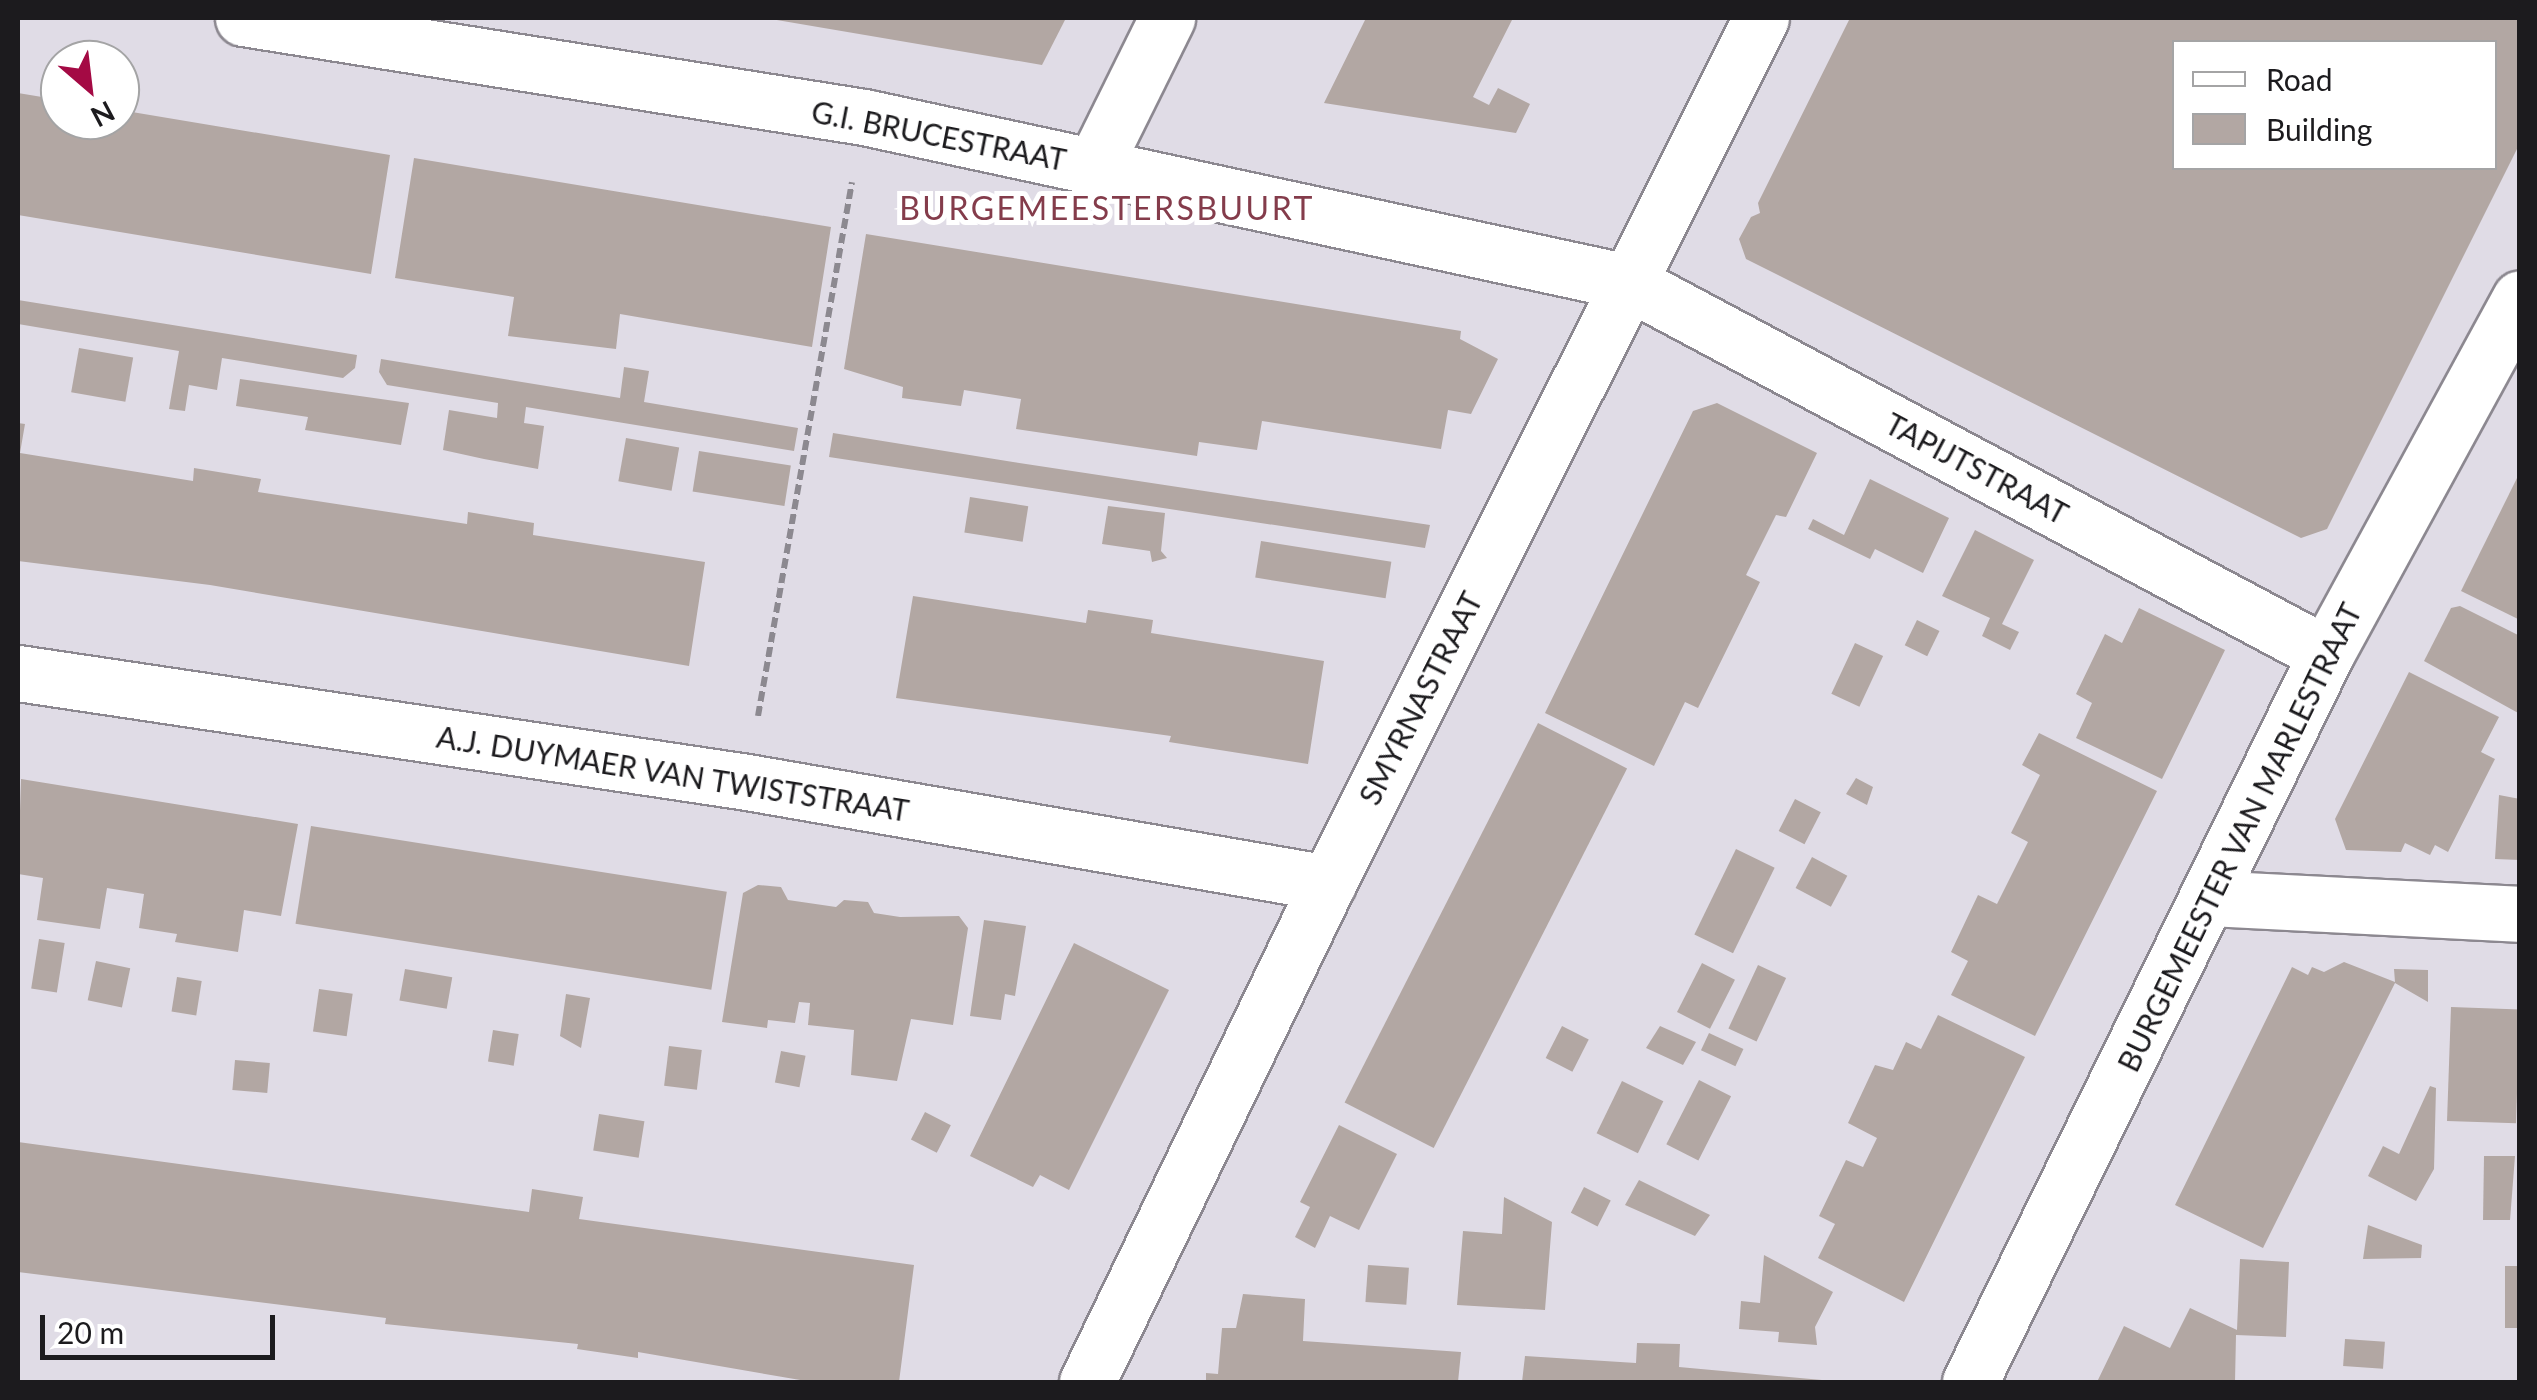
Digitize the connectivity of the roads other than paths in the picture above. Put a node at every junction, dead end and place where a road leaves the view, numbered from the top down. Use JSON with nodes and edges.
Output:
{"nodes":[{"id":1,"x":244,"y":18,"type":"edge"},
{"id":2,"x":1167,"y":18,"type":"edge"},
{"id":3,"x":1761,"y":18,"type":"edge"},
{"id":4,"x":1094,"y":166,"type":"junction"},
{"id":5,"x":1628,"y":282,"type":"junction"},
{"id":6,"x":2520,"y":298,"type":"edge"},
{"id":7,"x":2326,"y":654,"type":"junction"},
{"id":8,"x":18,"y":672,"type":"edge"},
{"id":9,"x":1328,"y":883,"type":"junction"},
{"id":10,"x":2208,"y":898,"type":"junction"},
{"id":11,"x":2520,"y":914,"type":"edge"},
{"id":12,"x":1087,"y":1382,"type":"edge"},
{"id":13,"x":1970,"y":1382,"type":"edge"}],
"edges":[{"from":1,"to":4,"type":"street","name":"G.I. BRUCESTRAAT"},
{"from":2,"to":4,"type":"street"},
{"from":3,"to":5,"type":"street","name":"SMYRNASTRAAT"},
{"from":4,"to":5,"type":"street","name":"G.I. BRUCESTRAAT"},
{"from":5,"to":7,"type":"street","name":"TAPIJTSTRAAT"},
{"from":5,"to":9,"type":"street","name":"SMYRNASTRAAT"},
{"from":6,"to":7,"type":"street","name":"BURGEMEESTER VAN MARLESTRAAT"},
{"from":7,"to":10,"type":"street","name":"BURGEMEESTER VAN MARLESTRAAT"},
{"from":8,"to":9,"type":"street","name":"A.J. DUYMAER VAN TWISTSTRAAT"},
{"from":9,"to":12,"type":"street","name":"SMYRNASTRAAT"},
{"from":10,"to":11,"type":"street"},
{"from":10,"to":13,"type":"street","name":"BURGEMEESTER VAN MARLESTRAAT"}]}
